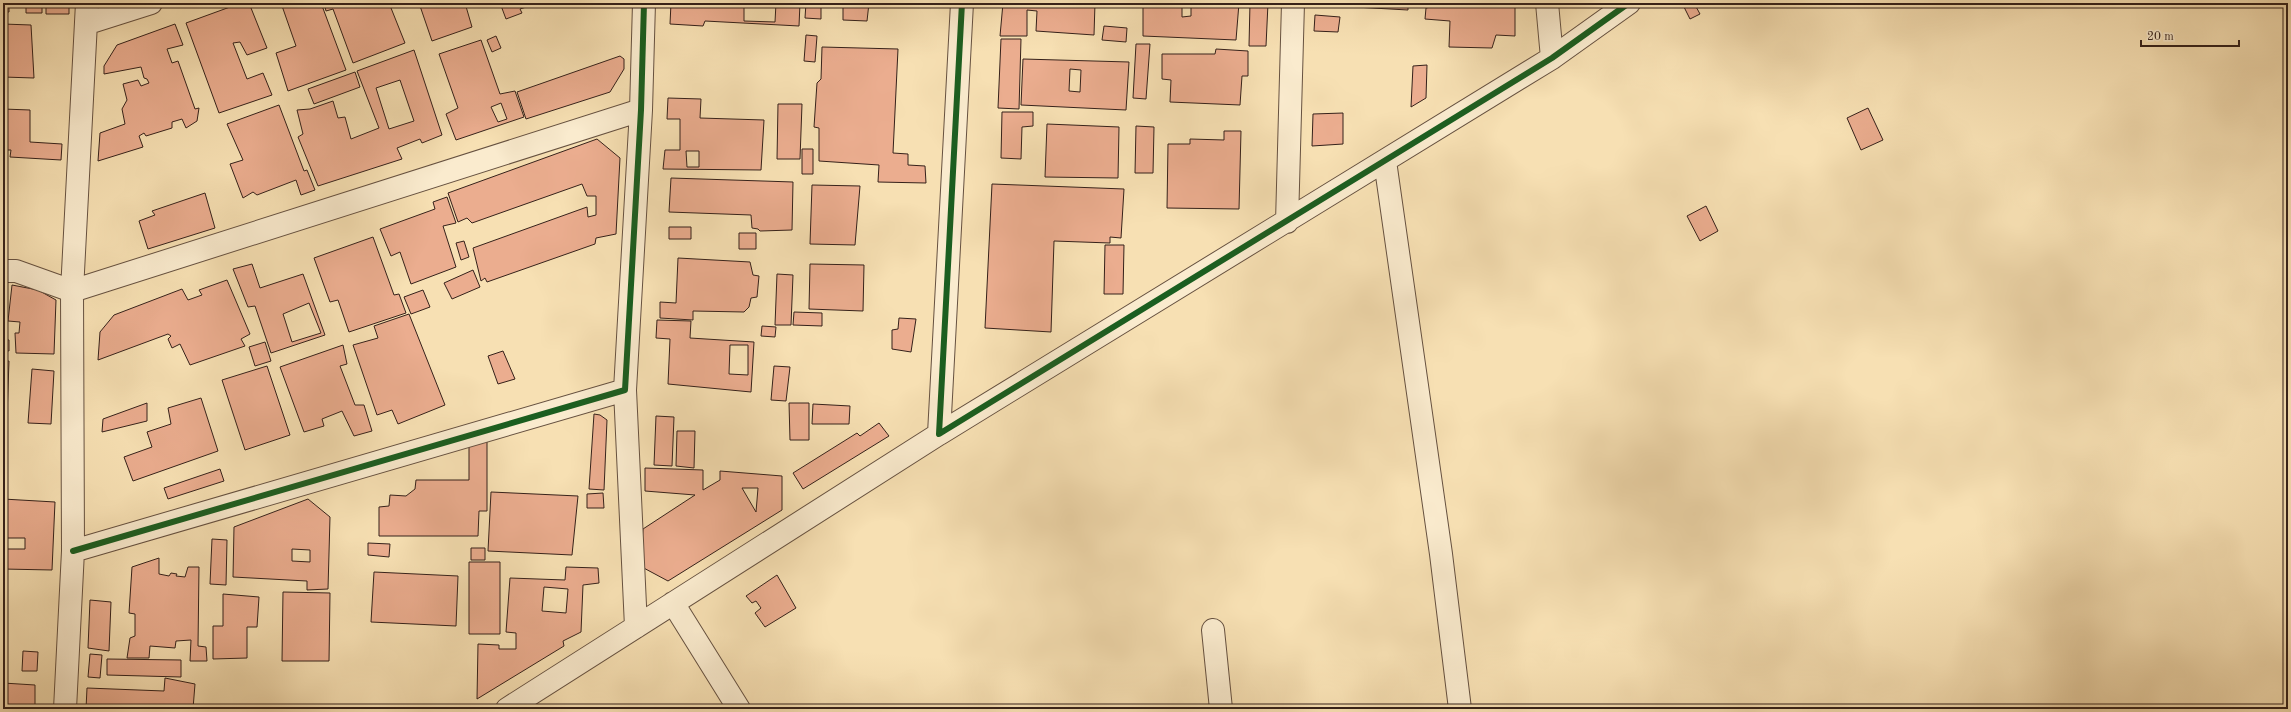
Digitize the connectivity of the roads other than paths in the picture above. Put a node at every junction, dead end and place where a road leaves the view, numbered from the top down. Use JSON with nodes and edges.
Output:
{"nodes":[{"id":1,"x":151,"y":3,"type":"edge"},
{"id":2,"x":644,"y":3,"type":"edge"},
{"id":3,"x":962,"y":3,"type":"edge"},
{"id":4,"x":1293,"y":3,"type":"edge"},
{"id":5,"x":1547,"y":3,"type":"edge"},
{"id":6,"x":1629,"y":3,"type":"edge"},
{"id":7,"x":88,"y":13,"type":"edge"},
{"id":8,"x":1552,"y":58,"type":"junction"},
{"id":9,"x":642,"y":110,"type":"junction"},
{"id":10,"x":1385,"y":162,"type":"junction"},
{"id":11,"x":1287,"y":222,"type":"junction"},
{"id":12,"x":3,"y":271,"type":"edge"},
{"id":13,"x":72,"y":292,"type":"junction"},
{"id":14,"x":626,"y":390,"type":"junction"},
{"id":15,"x":939,"y":434,"type":"junction"},
{"id":16,"x":73,"y":552,"type":"junction"},
{"id":17,"x":673,"y":603,"type":"junction"},
{"id":18,"x":636,"y":627,"type":"junction"},
{"id":19,"x":1214,"y":630,"type":"dead end"},
{"id":20,"x":65,"y":709,"type":"edge"},
{"id":21,"x":507,"y":709,"type":"edge"},
{"id":22,"x":739,"y":709,"type":"edge"},
{"id":23,"x":1221,"y":709,"type":"edge"},
{"id":24,"x":1460,"y":709,"type":"edge"}],
"edges":[{"from":1,"to":7,"type":"street"},
{"from":2,"to":9,"type":"street"},
{"from":3,"to":15,"type":"street"},
{"from":4,"to":11,"type":"street"},
{"from":5,"to":8,"type":"street"},
{"from":6,"to":8,"type":"street"},
{"from":7,"to":13,"type":"street"},
{"from":8,"to":10,"type":"street"},
{"from":9,"to":13,"type":"street"},
{"from":9,"to":14,"type":"street"},
{"from":10,"to":11,"type":"street"},
{"from":10,"to":24,"type":"street"},
{"from":11,"to":15,"type":"street"},
{"from":12,"to":13,"type":"street"},
{"from":13,"to":16,"type":"street"},
{"from":14,"to":16,"type":"street"},
{"from":14,"to":18,"type":"street"},
{"from":15,"to":17,"type":"street"},
{"from":16,"to":20,"type":"street"},
{"from":17,"to":18,"type":"street"},
{"from":17,"to":22,"type":"street"},
{"from":18,"to":21,"type":"street"},
{"from":19,"to":23,"type":"street"}]}
